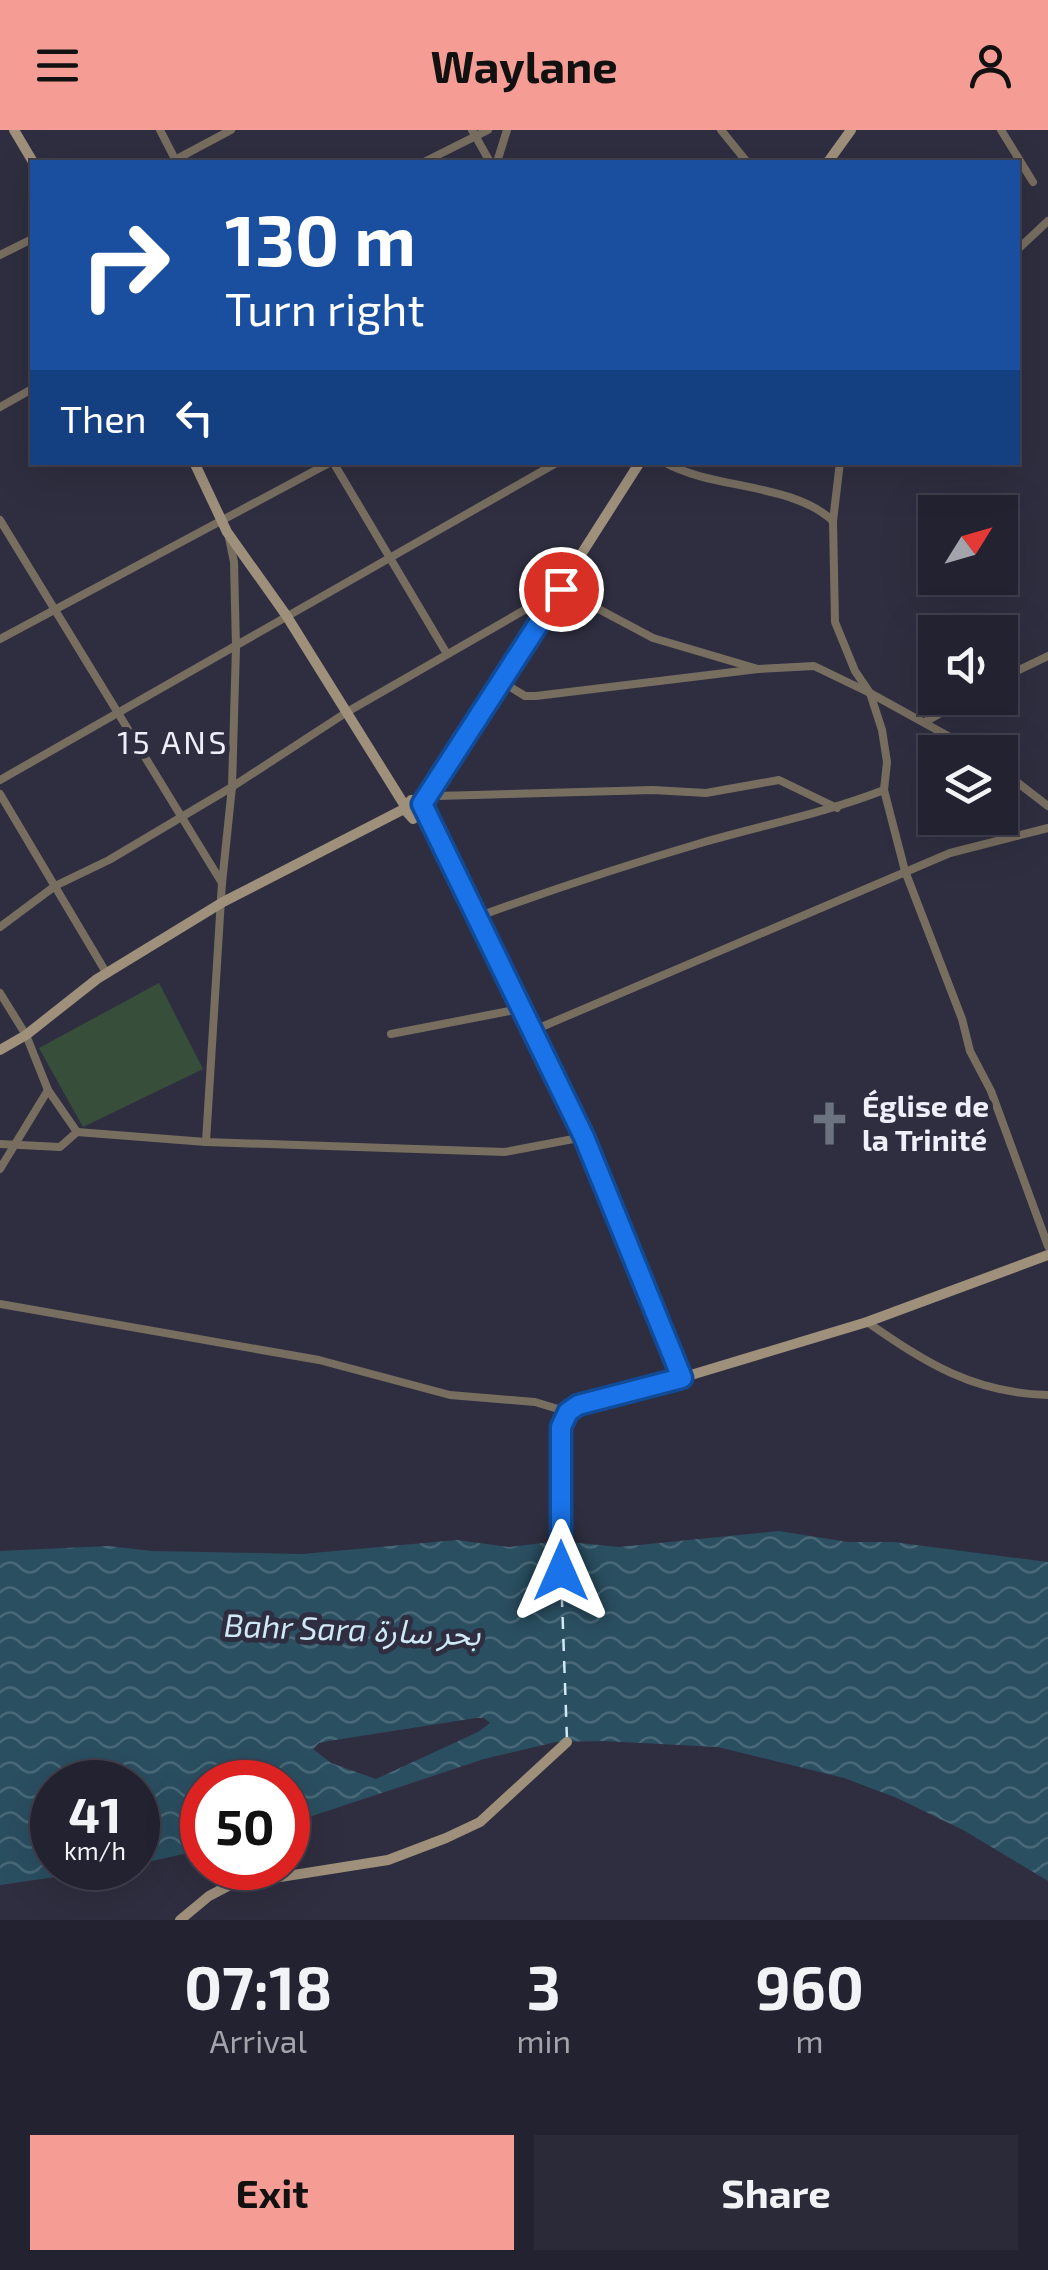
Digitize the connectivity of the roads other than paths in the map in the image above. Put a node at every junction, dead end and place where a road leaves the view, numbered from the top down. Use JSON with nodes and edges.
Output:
{"nodes":[{"id":1,"x":14,"y":130,"type":"edge"},
{"id":2,"x":160,"y":130,"type":"edge"},
{"id":3,"x":231,"y":130,"type":"edge"},
{"id":4,"x":488,"y":130,"type":"edge"},
{"id":5,"x":507,"y":130,"type":"edge"},
{"id":6,"x":721,"y":130,"type":"edge"},
{"id":7,"x":850,"y":130,"type":"edge"},
{"id":8,"x":1001,"y":130,"type":"edge"},
{"id":9,"x":473,"y":134,"type":"edge"},
{"id":10,"x":31,"y":160,"type":"edge"},
{"id":11,"x":174,"y":160,"type":"edge"},
{"id":12,"x":178,"y":160,"type":"edge"},
{"id":13,"x":428,"y":160,"type":"edge"},
{"id":14,"x":492,"y":160,"type":"edge"},
{"id":15,"x":495,"y":160,"type":"edge"},
{"id":16,"x":746,"y":160,"type":"edge"},
{"id":17,"x":829,"y":160,"type":"edge"},
{"id":18,"x":1019,"y":160,"type":"edge"},
{"id":19,"x":1020,"y":161,"type":"edge"},
{"id":20,"x":1033,"y":182,"type":"dead end"},
{"id":21,"x":1048,"y":221,"type":"edge"},
{"id":22,"x":30,"y":240,"type":"edge"},
{"id":23,"x":1020,"y":247,"type":"edge"},
{"id":24,"x":0,"y":255,"type":"edge"},
{"id":25,"x":30,"y":389,"type":"edge"},
{"id":26,"x":0,"y":407,"type":"edge"},
{"id":27,"x":196,"y":465,"type":"edge"},
{"id":28,"x":327,"y":465,"type":"edge"},
{"id":29,"x":334,"y":465,"type":"edge"},
{"id":30,"x":553,"y":465,"type":"edge"},
{"id":31,"x":638,"y":465,"type":"edge"},
{"id":32,"x":670,"y":465,"type":"edge"},
{"id":33,"x":840,"y":465,"type":"edge"},
{"id":34,"x":0,"y":520,"type":"edge"},
{"id":35,"x":833,"y":521,"type":"junction"},
{"id":36,"x":226,"y":526,"type":"junction"},
{"id":37,"x":390,"y":559,"type":"junction"},
{"id":38,"x":561,"y":589,"type":"junction"},
{"id":39,"x":55,"y":610,"type":"junction"},
{"id":40,"x":286,"y":615,"type":"junction"},
{"id":41,"x":0,"y":639,"type":"edge"},
{"id":42,"x":236,"y":647,"type":"junction"},
{"id":43,"x":446,"y":654,"type":"junction"},
{"id":44,"x":1048,"y":656,"type":"edge"},
{"id":45,"x":758,"y":669,"type":"junction"},
{"id":46,"x":1018,"y":670,"type":"edge"},
{"id":47,"x":502,"y":682,"type":"junction"},
{"id":48,"x":870,"y":693,"type":"junction"},
{"id":49,"x":347,"y":712,"type":"junction"},
{"id":50,"x":118,"y":715,"type":"junction"},
{"id":51,"x":937,"y":715,"type":"edge"},
{"id":52,"x":925,"y":722,"type":"junction"},
{"id":53,"x":948,"y":735,"type":"edge"},
{"id":54,"x":0,"y":780,"type":"edge"},
{"id":55,"x":1018,"y":783,"type":"edge"},
{"id":56,"x":232,"y":787,"type":"junction"},
{"id":57,"x":884,"y":790,"type":"junction"},
{"id":58,"x":0,"y":794,"type":"edge"},
{"id":59,"x":1048,"y":806,"type":"edge"},
{"id":60,"x":405,"y":807,"type":"junction"},
{"id":61,"x":423,"y":807,"type":"junction"},
{"id":62,"x":838,"y":808,"type":"junction"},
{"id":63,"x":182,"y":815,"type":"junction"},
{"id":64,"x":1048,"y":828,"type":"edge"},
{"id":65,"x":905,"y":871,"type":"junction"},
{"id":66,"x":222,"y":882,"type":"junction"},
{"id":67,"x":55,"y":886,"type":"junction"},
{"id":68,"x":222,"y":902,"type":"junction"},
{"id":69,"x":476,"y":917,"type":"junction"},
{"id":70,"x":0,"y":926,"type":"edge"},
{"id":71,"x":107,"y":974,"type":"junction"},
{"id":72,"x":0,"y":993,"type":"edge"},
{"id":73,"x":520,"y":1009,"type":"junction"},
{"id":74,"x":532,"y":1031,"type":"junction"},
{"id":75,"x":391,"y":1034,"type":"dead end"},
{"id":76,"x":26,"y":1035,"type":"junction"},
{"id":77,"x":0,"y":1050,"type":"edge"},
{"id":78,"x":48,"y":1090,"type":"junction"},
{"id":79,"x":77,"y":1132,"type":"junction"},
{"id":80,"x":584,"y":1137,"type":"junction"},
{"id":81,"x":206,"y":1142,"type":"junction"},
{"id":82,"x":0,"y":1144,"type":"edge"},
{"id":83,"x":17,"y":1145,"type":"junction"},
{"id":84,"x":2,"y":1164,"type":"edge"},
{"id":85,"x":1048,"y":1246,"type":"edge"},
{"id":86,"x":1048,"y":1255,"type":"edge"},
{"id":87,"x":0,"y":1304,"type":"edge"},
{"id":88,"x":866,"y":1322,"type":"junction"},
{"id":89,"x":682,"y":1378,"type":"junction"},
{"id":90,"x":1048,"y":1395,"type":"edge"},
{"id":91,"x":568,"y":1412,"type":"junction"},
{"id":92,"x":561,"y":1571,"type":"dead end"},
{"id":93,"x":567,"y":1742,"type":"dead end"},
{"id":94,"x":180,"y":1920,"type":"edge"}],
"edges":[{"from":1,"to":10,"type":"main road"},
{"from":2,"to":11,"type":"street"},
{"from":3,"to":12,"type":"street"},
{"from":4,"to":9,"type":"street"},
{"from":5,"to":15,"type":"street"},
{"from":6,"to":16,"type":"street"},
{"from":7,"to":17,"type":"main road"},
{"from":8,"to":18,"type":"street"},
{"from":9,"to":13,"type":"street"},
{"from":9,"to":14,"type":"street"},
{"from":19,"to":20,"type":"street"},
{"from":21,"to":23,"type":"street"},
{"from":22,"to":24,"type":"street"},
{"from":25,"to":26,"type":"street"},
{"from":27,"to":36,"type":"main road"},
{"from":28,"to":36,"type":"street"},
{"from":29,"to":37,"type":"street"},
{"from":30,"to":37,"type":"street"},
{"from":31,"to":38,"type":"main road"},
{"from":32,"to":35,"type":"street"},
{"from":33,"to":35,"type":"street"},
{"from":34,"to":39,"type":"street"},
{"from":35,"to":48,"type":"street"},
{"from":36,"to":39,"type":"street"},
{"from":36,"to":40,"type":"main road"},
{"from":36,"to":42,"type":"street"},
{"from":37,"to":40,"type":"street"},
{"from":37,"to":43,"type":"street"},
{"from":38,"to":43,"type":"street"},
{"from":38,"to":45,"type":"street"},
{"from":38,"to":47,"type":"main road"},
{"from":39,"to":41,"type":"street"},
{"from":39,"to":50,"type":"street"},
{"from":40,"to":42,"type":"street"},
{"from":40,"to":49,"type":"main road"},
{"from":42,"to":50,"type":"street"},
{"from":42,"to":56,"type":"street"},
{"from":43,"to":49,"type":"street"},
{"from":44,"to":46,"type":"street"},
{"from":45,"to":47,"type":"street"},
{"from":45,"to":48,"type":"street"},
{"from":47,"to":61,"type":"main road"},
{"from":48,"to":52,"type":"street"},
{"from":48,"to":57,"type":"street"},
{"from":49,"to":56,"type":"street"},
{"from":49,"to":60,"type":"main road"},
{"from":50,"to":54,"type":"street"},
{"from":50,"to":63,"type":"street"},
{"from":51,"to":52,"type":"street"},
{"from":52,"to":53,"type":"street"},
{"from":55,"to":59,"type":"street"},
{"from":56,"to":63,"type":"street"},
{"from":56,"to":66,"type":"street"},
{"from":57,"to":62,"type":"street"},
{"from":57,"to":65,"type":"street"},
{"from":58,"to":67,"type":"street"},
{"from":60,"to":61,"type":"main road"},
{"from":60,"to":68,"type":"main road"},
{"from":61,"to":62,"type":"street"},
{"from":61,"to":69,"type":"main road"},
{"from":62,"to":69,"type":"street"},
{"from":63,"to":66,"type":"street"},
{"from":63,"to":67,"type":"street"},
{"from":64,"to":65,"type":"street"},
{"from":65,"to":74,"type":"street"},
{"from":65,"to":85,"type":"street"},
{"from":66,"to":68,"type":"street"},
{"from":67,"to":70,"type":"street"},
{"from":67,"to":71,"type":"street"},
{"from":68,"to":71,"type":"main road"},
{"from":68,"to":81,"type":"street"},
{"from":69,"to":73,"type":"main road"},
{"from":71,"to":76,"type":"main road"},
{"from":72,"to":76,"type":"street"},
{"from":73,"to":74,"type":"main road"},
{"from":73,"to":75,"type":"street"},
{"from":74,"to":80,"type":"main road"},
{"from":76,"to":77,"type":"main road"},
{"from":76,"to":78,"type":"street"},
{"from":78,"to":79,"type":"street"},
{"from":78,"to":83,"type":"street"},
{"from":79,"to":81,"type":"street"},
{"from":79,"to":83,"type":"street"},
{"from":80,"to":81,"type":"street"},
{"from":80,"to":89,"type":"main road"},
{"from":82,"to":83,"type":"street"},
{"from":83,"to":84,"type":"street"},
{"from":86,"to":88,"type":"main road"},
{"from":87,"to":91,"type":"street"},
{"from":88,"to":89,"type":"main road"},
{"from":88,"to":90,"type":"street"},
{"from":89,"to":91,"type":"main road"},
{"from":91,"to":92,"type":"main road"},
{"from":93,"to":94,"type":"main road"}]}
